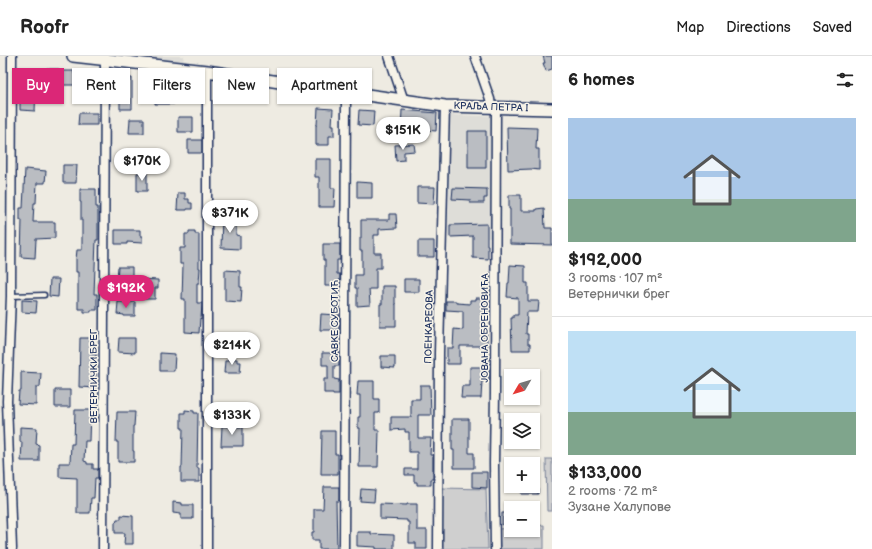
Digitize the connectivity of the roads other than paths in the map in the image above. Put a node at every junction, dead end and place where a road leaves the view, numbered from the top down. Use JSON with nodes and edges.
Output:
{"nodes":[{"id":1,"x":12,"y":56,"type":"edge"},
{"id":2,"x":73,"y":56,"type":"edge"},
{"id":3,"x":389,"y":56,"type":"edge"},
{"id":4,"x":475,"y":56,"type":"edge"},
{"id":5,"x":105,"y":60,"type":"junction"},
{"id":6,"x":207,"y":71,"type":"junction"},
{"id":7,"x":277,"y":82,"type":"edge"},
{"id":8,"x":372,"y":96,"type":"edge"},
{"id":9,"x":404,"y":101,"type":"junction"},
{"id":10,"x":346,"y":104,"type":"edge"},
{"id":11,"x":445,"y":106,"type":"junction"},
{"id":12,"x":494,"y":107,"type":"junction"},
{"id":13,"x":552,"y":109,"type":"edge"},
{"id":14,"x":44,"y":295,"type":"dead end"},
{"id":15,"x":11,"y":296,"type":"junction"},
{"id":16,"x":12,"y":549,"type":"edge"},
{"id":17,"x":103,"y":549,"type":"edge"},
{"id":18,"x":207,"y":549,"type":"edge"},
{"id":19,"x":344,"y":549,"type":"edge"},
{"id":20,"x":438,"y":549,"type":"edge"},
{"id":21,"x":495,"y":549,"type":"edge"}],
"edges":[{"from":1,"to":15,"type":"street"},
{"from":2,"to":5,"type":"street","name":"КРАЉА ПЕТРА I"},
{"from":3,"to":9,"type":"street"},
{"from":4,"to":12,"type":"street","name":"ЈОВАНА ОБРЕНОВИЋА"},
{"from":5,"to":6,"type":"street","name":"КРАЉА ПЕТРА I"},
{"from":5,"to":17,"type":"street","name":"ВЕТЕРНИЧКИ БРЕГ"},
{"from":6,"to":7,"type":"street","name":"КРАЉА ПЕТРА I"},
{"from":6,"to":18,"type":"street"},
{"from":8,"to":9,"type":"street","name":"КРАЉА ПЕТРА I"},
{"from":9,"to":11,"type":"street","name":"КРАЉА ПЕТРА I"},
{"from":10,"to":19,"type":"street","name":"САВКЕ СУБОТИЋ"},
{"from":11,"to":12,"type":"street","name":"КРАЉА ПЕТРА I"},
{"from":11,"to":20,"type":"street","name":"ПОЕНКАРЕОВА"},
{"from":12,"to":13,"type":"street","name":"КРАЉА ПЕТРА I"},
{"from":12,"to":21,"type":"street","name":"ЈОВАНА ОБРЕНОВИЋА"},
{"from":14,"to":15,"type":"lane"},
{"from":15,"to":16,"type":"street"}]}
